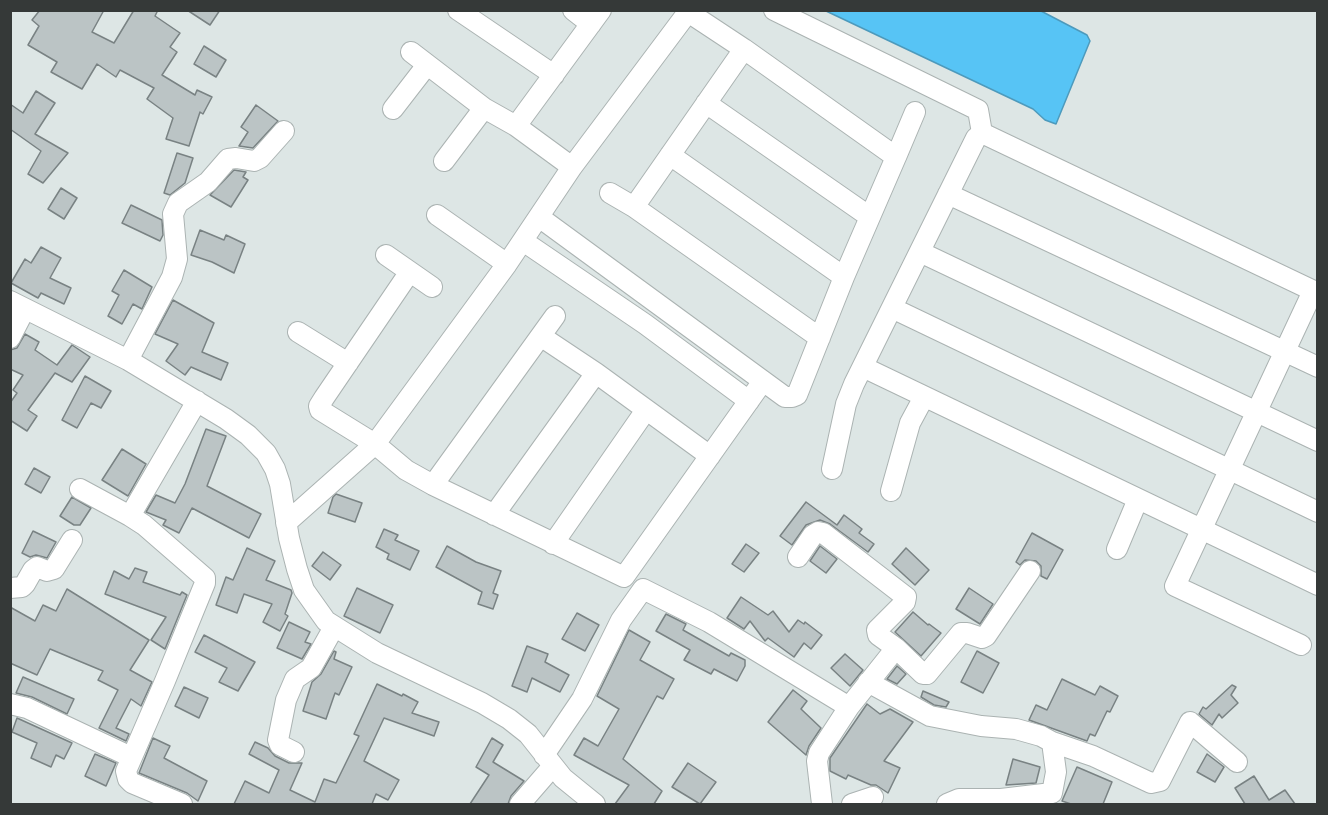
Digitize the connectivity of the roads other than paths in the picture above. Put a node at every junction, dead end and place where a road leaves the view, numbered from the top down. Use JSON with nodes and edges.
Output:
{"nodes":[{"id":1,"x":459,"y":10,"type":"edge"},
{"id":2,"x":573,"y":10,"type":"edge"},
{"id":3,"x":774,"y":10,"type":"edge"},
{"id":4,"x":687,"y":11,"type":"edge"},
{"id":5,"x":596,"y":17,"type":"edge"},
{"id":6,"x":744,"y":49,"type":"junction"},
{"id":7,"x":411,"y":52,"type":"dead end"},
{"id":8,"x":427,"y":65,"type":"junction"},
{"id":9,"x":554,"y":75,"type":"junction"},
{"id":10,"x":706,"y":103,"type":"junction"},
{"id":11,"x":484,"y":108,"type":"junction"},
{"id":12,"x":393,"y":109,"type":"dead end"},
{"id":13,"x":915,"y":112,"type":"dead end"},
{"id":14,"x":516,"y":126,"type":"junction"},
{"id":15,"x":284,"y":131,"type":"dead end"},
{"id":16,"x":982,"y":134,"type":"junction"},
{"id":17,"x":670,"y":155,"type":"junction"},
{"id":18,"x":896,"y":157,"type":"junction"},
{"id":19,"x":444,"y":161,"type":"dead end"},
{"id":20,"x":572,"y":167,"type":"junction"},
{"id":21,"x":610,"y":193,"type":"dead end"},
{"id":22,"x":948,"y":194,"type":"junction"},
{"id":23,"x":634,"y":207,"type":"junction"},
{"id":24,"x":437,"y":215,"type":"dead end"},
{"id":25,"x":870,"y":216,"type":"junction"},
{"id":26,"x":539,"y":217,"type":"junction"},
{"id":27,"x":523,"y":241,"type":"junction"},
{"id":28,"x":920,"y":252,"type":"junction"},
{"id":29,"x":386,"y":255,"type":"dead end"},
{"id":30,"x":507,"y":264,"type":"junction"},
{"id":31,"x":409,"y":273,"type":"junction"},
{"id":32,"x":844,"y":277,"type":"junction"},
{"id":33,"x":432,"y":287,"type":"dead end"},
{"id":34,"x":1315,"y":292,"type":"edge"},
{"id":35,"x":18,"y":305,"type":"edge"},
{"id":36,"x":892,"y":308,"type":"junction"},
{"id":37,"x":555,"y":316,"type":"dead end"},
{"id":38,"x":298,"y":332,"type":"dead end"},
{"id":39,"x":542,"y":337,"type":"junction"},
{"id":40,"x":10,"y":338,"type":"edge"},
{"id":41,"x":820,"y":338,"type":"junction"},
{"id":42,"x":1285,"y":352,"type":"junction"},
{"id":43,"x":128,"y":360,"type":"junction"},
{"id":44,"x":348,"y":363,"type":"junction"},
{"id":45,"x":1317,"y":367,"type":"edge"},
{"id":46,"x":863,"y":368,"type":"junction"},
{"id":47,"x":596,"y":373,"type":"junction"},
{"id":48,"x":763,"y":381,"type":"junction"},
{"id":49,"x":924,"y":397,"type":"junction"},
{"id":50,"x":197,"y":401,"type":"junction"},
{"id":51,"x":749,"y":401,"type":"junction"},
{"id":52,"x":646,"y":410,"type":"junction"},
{"id":53,"x":1257,"y":412,"type":"junction"},
{"id":54,"x":1317,"y":441,"type":"edge"},
{"id":55,"x":375,"y":444,"type":"junction"},
{"id":56,"x":710,"y":456,"type":"junction"},
{"id":57,"x":832,"y":469,"type":"dead end"},
{"id":58,"x":1229,"y":470,"type":"junction"},
{"id":59,"x":433,"y":485,"type":"junction"},
{"id":60,"x":80,"y":489,"type":"dead end"},
{"id":61,"x":891,"y":491,"type":"dead end"},
{"id":62,"x":1138,"y":499,"type":"junction"},
{"id":63,"x":1317,"y":512,"type":"edge"},
{"id":64,"x":494,"y":515,"type":"junction"},
{"id":65,"x":130,"y":516,"type":"junction"},
{"id":66,"x":286,"y":523,"type":"junction"},
{"id":67,"x":1202,"y":529,"type":"junction"},
{"id":68,"x":72,"y":540,"type":"dead end"},
{"id":69,"x":553,"y":544,"type":"junction"},
{"id":70,"x":1117,"y":549,"type":"dead end"},
{"id":71,"x":798,"y":557,"type":"dead end"},
{"id":72,"x":1030,"y":571,"type":"dead end"},
{"id":73,"x":624,"y":577,"type":"junction"},
{"id":74,"x":1317,"y":585,"type":"edge"},
{"id":75,"x":10,"y":588,"type":"edge"},
{"id":76,"x":643,"y":589,"type":"junction"},
{"id":77,"x":334,"y":627,"type":"junction"},
{"id":78,"x":1301,"y":645,"type":"dead end"},
{"id":79,"x":896,"y":648,"type":"junction"},
{"id":80,"x":868,"y":682,"type":"junction"},
{"id":81,"x":10,"y":704,"type":"edge"},
{"id":82,"x":849,"y":707,"type":"junction"},
{"id":83,"x":1052,"y":742,"type":"junction"},
{"id":84,"x":294,"y":752,"type":"dead end"},
{"id":85,"x":131,"y":757,"type":"junction"},
{"id":86,"x":549,"y":760,"type":"junction"},
{"id":87,"x":1237,"y":762,"type":"dead end"},
{"id":88,"x":873,"y":797,"type":"dead end"},
{"id":89,"x":182,"y":804,"type":"edge"},
{"id":90,"x":520,"y":804,"type":"edge"},
{"id":91,"x":595,"y":804,"type":"edge"},
{"id":92,"x":822,"y":804,"type":"edge"},
{"id":93,"x":852,"y":804,"type":"edge"},
{"id":94,"x":947,"y":804,"type":"edge"}],
"edges":[{"from":1,"to":9,"type":"street"},
{"from":2,"to":5,"type":"street"},
{"from":3,"to":16,"type":"street"},
{"from":4,"to":6,"type":"street"},
{"from":4,"to":20,"type":"street"},
{"from":5,"to":9,"type":"street"},
{"from":6,"to":10,"type":"street"},
{"from":6,"to":18,"type":"street"},
{"from":7,"to":8,"type":"street"},
{"from":8,"to":11,"type":"street"},
{"from":8,"to":12,"type":"street"},
{"from":9,"to":14,"type":"street"},
{"from":10,"to":17,"type":"street"},
{"from":10,"to":25,"type":"street"},
{"from":11,"to":14,"type":"street"},
{"from":11,"to":19,"type":"street"},
{"from":13,"to":18,"type":"street"},
{"from":14,"to":20,"type":"street"},
{"from":15,"to":43,"type":"street"},
{"from":16,"to":22,"type":"street"},
{"from":16,"to":34,"type":"street"},
{"from":17,"to":23,"type":"street"},
{"from":17,"to":32,"type":"street"},
{"from":18,"to":25,"type":"street"},
{"from":20,"to":26,"type":"street"},
{"from":21,"to":23,"type":"street"},
{"from":22,"to":28,"type":"street"},
{"from":22,"to":42,"type":"street"},
{"from":23,"to":41,"type":"street"},
{"from":24,"to":30,"type":"street"},
{"from":25,"to":32,"type":"street"},
{"from":26,"to":27,"type":"street"},
{"from":26,"to":48,"type":"street"},
{"from":27,"to":30,"type":"street"},
{"from":27,"to":51,"type":"street"},
{"from":28,"to":36,"type":"street"},
{"from":28,"to":53,"type":"street"},
{"from":29,"to":31,"type":"street"},
{"from":30,"to":55,"type":"street"},
{"from":31,"to":33,"type":"street"},
{"from":31,"to":44,"type":"street"},
{"from":32,"to":41,"type":"street"},
{"from":34,"to":42,"type":"street"},
{"from":35,"to":40,"type":"street"},
{"from":35,"to":43,"type":"street"},
{"from":36,"to":46,"type":"street"},
{"from":36,"to":58,"type":"street"},
{"from":37,"to":39,"type":"street"},
{"from":38,"to":44,"type":"street"},
{"from":39,"to":47,"type":"street"},
{"from":39,"to":59,"type":"street"},
{"from":41,"to":48,"type":"street"},
{"from":42,"to":45,"type":"street"},
{"from":42,"to":53,"type":"street"},
{"from":43,"to":50,"type":"street"},
{"from":44,"to":55,"type":"street"},
{"from":46,"to":49,"type":"street"},
{"from":46,"to":57,"type":"street"},
{"from":47,"to":52,"type":"street"},
{"from":47,"to":64,"type":"street"},
{"from":48,"to":51,"type":"street"},
{"from":49,"to":61,"type":"street"},
{"from":49,"to":62,"type":"street"},
{"from":50,"to":65,"type":"street"},
{"from":50,"to":66,"type":"street"},
{"from":51,"to":56,"type":"street"},
{"from":52,"to":56,"type":"street"},
{"from":52,"to":69,"type":"street"},
{"from":53,"to":54,"type":"street"},
{"from":53,"to":58,"type":"street"},
{"from":55,"to":59,"type":"street"},
{"from":55,"to":66,"type":"street"},
{"from":56,"to":73,"type":"street"},
{"from":58,"to":63,"type":"street"},
{"from":58,"to":67,"type":"street"},
{"from":59,"to":64,"type":"street"},
{"from":60,"to":65,"type":"street"},
{"from":62,"to":67,"type":"street"},
{"from":62,"to":70,"type":"street"},
{"from":64,"to":69,"type":"street"},
{"from":65,"to":85,"type":"street"},
{"from":66,"to":77,"type":"street"},
{"from":67,"to":74,"type":"street"},
{"from":67,"to":78,"type":"street"},
{"from":68,"to":75,"type":"street"},
{"from":69,"to":73,"type":"street"},
{"from":71,"to":79,"type":"street"},
{"from":72,"to":79,"type":"street"},
{"from":73,"to":76,"type":"street"},
{"from":76,"to":82,"type":"street"},
{"from":76,"to":86,"type":"street"},
{"from":77,"to":84,"type":"street"},
{"from":77,"to":86,"type":"street"},
{"from":79,"to":80,"type":"street"},
{"from":80,"to":82,"type":"street"},
{"from":80,"to":83,"type":"street"},
{"from":81,"to":85,"type":"street"},
{"from":82,"to":92,"type":"street"},
{"from":83,"to":87,"type":"street"},
{"from":83,"to":94,"type":"street"},
{"from":85,"to":89,"type":"street"},
{"from":86,"to":90,"type":"street"},
{"from":86,"to":91,"type":"street"},
{"from":88,"to":93,"type":"street"}]}
